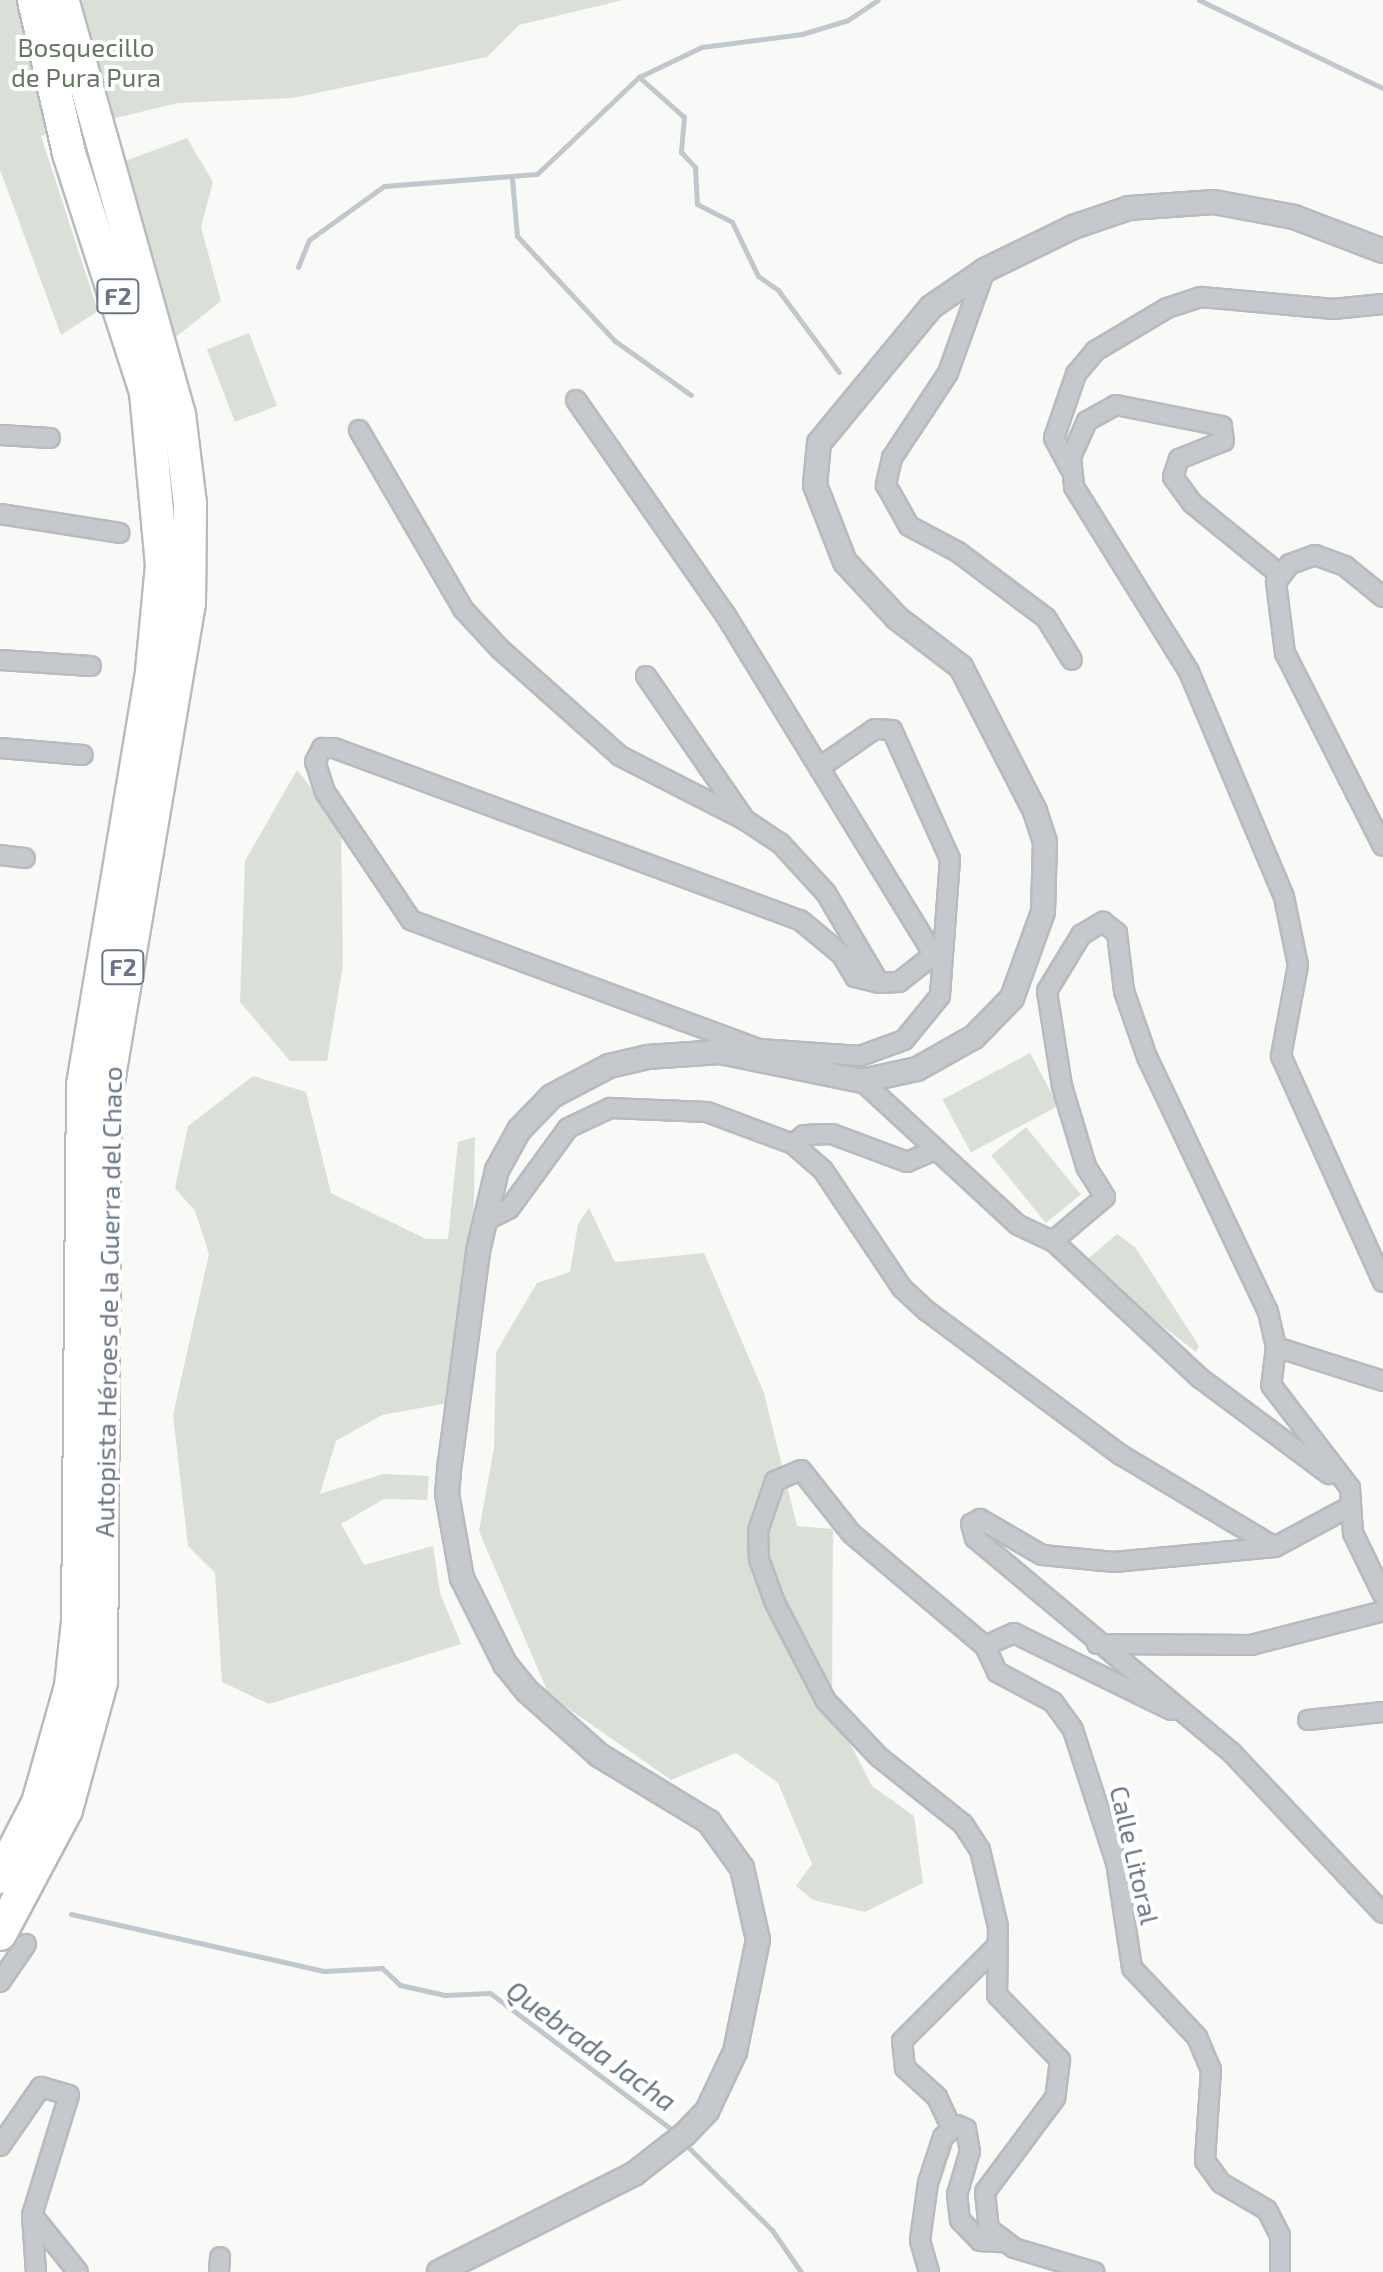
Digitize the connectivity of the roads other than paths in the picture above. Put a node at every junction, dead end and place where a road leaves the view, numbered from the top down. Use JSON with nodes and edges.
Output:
{"nodes":[{"id":1,"x":34,"y":0,"type":"edge"},
{"id":2,"x":62,"y":0,"type":"edge"},
{"id":3,"x":1383,"y":251,"type":"edge"},
{"id":4,"x":985,"y":270,"type":"junction"},
{"id":5,"x":1383,"y":304,"type":"edge"},
{"id":6,"x":576,"y":400,"type":"dead end"},
{"id":7,"x":359,"y":430,"type":"dead end"},
{"id":8,"x":0,"y":435,"type":"edge"},
{"id":9,"x":50,"y":438,"type":"dead end"},
{"id":10,"x":1070,"y":468,"type":"junction"},
{"id":11,"x":0,"y":514,"type":"edge"},
{"id":12,"x":120,"y":533,"type":"dead end"},
{"id":13,"x":1278,"y":573,"type":"junction"},
{"id":14,"x":1383,"y":597,"type":"edge"},
{"id":15,"x":0,"y":660,"type":"edge"},
{"id":16,"x":1072,"y":660,"type":"dead end"},
{"id":17,"x":91,"y":666,"type":"dead end"},
{"id":18,"x":646,"y":676,"type":"dead end"},
{"id":19,"x":0,"y":748,"type":"edge"},
{"id":20,"x":83,"y":755,"type":"dead end"},
{"id":21,"x":820,"y":767,"type":"junction"},
{"id":22,"x":745,"y":820,"type":"junction"},
{"id":23,"x":1383,"y":846,"type":"edge"},
{"id":24,"x":0,"y":855,"type":"edge"},
{"id":25,"x":25,"y":858,"type":"dead end"},
{"id":26,"x":940,"y":950,"type":"junction"},
{"id":27,"x":879,"y":983,"type":"junction"},
{"id":28,"x":1015,"y":990,"type":"junction"},
{"id":29,"x":1047,"y":991,"type":"junction"},
{"id":30,"x":862,"y":1081,"type":"junction"},
{"id":31,"x":793,"y":1144,"type":"junction"},
{"id":32,"x":933,"y":1151,"type":"junction"},
{"id":33,"x":485,"y":1221,"type":"junction"},
{"id":34,"x":1053,"y":1241,"type":"junction"},
{"id":35,"x":1383,"y":1282,"type":"edge"},
{"id":36,"x":1276,"y":1347,"type":"junction"},
{"id":37,"x":1383,"y":1381,"type":"edge"},
{"id":38,"x":1353,"y":1503,"type":"junction"},
{"id":39,"x":1275,"y":1547,"type":"junction"},
{"id":40,"x":1383,"y":1595,"type":"edge"},
{"id":41,"x":1383,"y":1611,"type":"edge"},
{"id":42,"x":1097,"y":1644,"type":"junction"},
{"id":43,"x":985,"y":1646,"type":"junction"},
{"id":44,"x":1175,"y":1708,"type":"junction"},
{"id":45,"x":1383,"y":1712,"type":"edge"},
{"id":46,"x":1308,"y":1720,"type":"dead end"},
{"id":47,"x":0,"y":1877,"type":"edge"},
{"id":48,"x":1383,"y":1913,"type":"edge"},
{"id":49,"x":13,"y":1939,"type":"edge"},
{"id":50,"x":998,"y":1945,"type":"junction"},
{"id":51,"x":0,"y":1982,"type":"edge"},
{"id":52,"x":951,"y":2127,"type":"junction"},
{"id":53,"x":0,"y":2146,"type":"edge"},
{"id":54,"x":32,"y":2215,"type":"junction"},
{"id":55,"x":1002,"y":2242,"type":"junction"},
{"id":56,"x":36,"y":2272,"type":"edge"},
{"id":57,"x":78,"y":2272,"type":"edge"},
{"id":58,"x":439,"y":2272,"type":"edge"},
{"id":59,"x":929,"y":2272,"type":"edge"},
{"id":60,"x":1094,"y":2272,"type":"edge"},
{"id":61,"x":1280,"y":2272,"type":"edge"}],
"edges":[{"from":1,"to":47,"type":"highway","name":"Autopista Héroes de la Guerra del Chaco","number":"F2"},
{"from":2,"to":49,"type":"highway","name":"Autopista Héroes de la Guerra del Chaco","number":"F2"},
{"from":3,"to":4,"type":"street"},
{"from":4,"to":16,"type":"street"},
{"from":4,"to":28,"type":"street"},
{"from":5,"to":10,"type":"street"},
{"from":6,"to":21,"type":"street"},
{"from":7,"to":22,"type":"street"},
{"from":8,"to":9,"type":"street"},
{"from":10,"to":13,"type":"street"},
{"from":10,"to":35,"type":"street"},
{"from":11,"to":12,"type":"street"},
{"from":13,"to":14,"type":"street"},
{"from":13,"to":23,"type":"street"},
{"from":15,"to":17,"type":"street"},
{"from":18,"to":22,"type":"street"},
{"from":19,"to":20,"type":"street"},
{"from":21,"to":26,"type":"street"},
{"from":21,"to":26,"type":"street"},
{"from":22,"to":27,"type":"street"},
{"from":24,"to":25,"type":"street"},
{"from":26,"to":27,"type":"street"},
{"from":26,"to":27,"type":"street"},
{"from":28,"to":29,"type":"street"},
{"from":28,"to":30,"type":"street"},
{"from":29,"to":34,"type":"street"},
{"from":29,"to":36,"type":"street"},
{"from":30,"to":32,"type":"street"},
{"from":30,"to":33,"type":"street"},
{"from":31,"to":32,"type":"street"},
{"from":31,"to":33,"type":"street"},
{"from":31,"to":39,"type":"street"},
{"from":32,"to":34,"type":"street"},
{"from":33,"to":58,"type":"street"},
{"from":34,"to":38,"type":"street"},
{"from":36,"to":37,"type":"street"},
{"from":36,"to":38,"type":"street"},
{"from":38,"to":39,"type":"street"},
{"from":38,"to":40,"type":"street"},
{"from":39,"to":42,"type":"street"},
{"from":41,"to":42,"type":"street"},
{"from":42,"to":44,"type":"street"},
{"from":43,"to":44,"type":"street"},
{"from":43,"to":50,"type":"street","name":"Calle Litoral"},
{"from":43,"to":61,"type":"street","name":"Calle Litoral"},
{"from":44,"to":48,"type":"street"},
{"from":45,"to":46,"type":"street"},
{"from":49,"to":51,"type":"street"},
{"from":50,"to":52,"type":"street"},
{"from":50,"to":55,"type":"street"},
{"from":52,"to":55,"type":"street"},
{"from":52,"to":59,"type":"street"},
{"from":53,"to":54,"type":"street"},
{"from":54,"to":56,"type":"street"},
{"from":54,"to":57,"type":"street"},
{"from":55,"to":60,"type":"street"}]}
